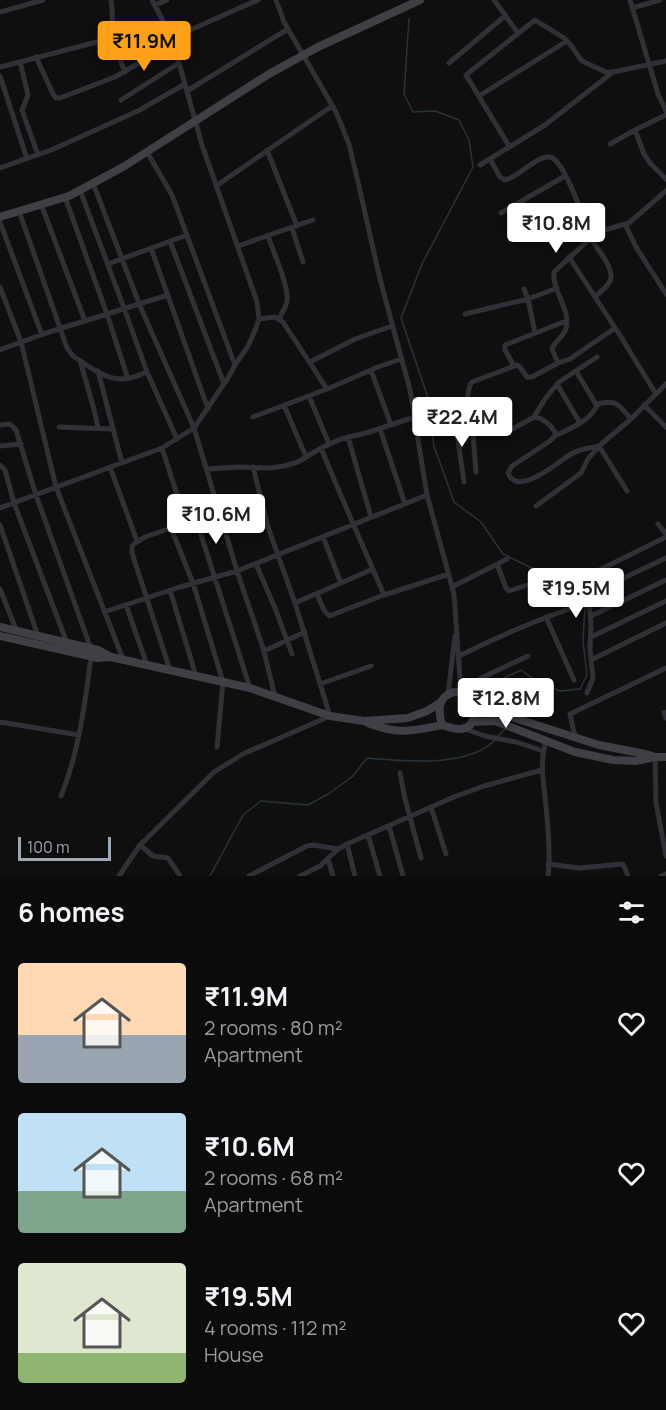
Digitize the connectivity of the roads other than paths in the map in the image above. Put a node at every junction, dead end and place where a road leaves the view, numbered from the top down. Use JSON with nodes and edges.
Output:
{"nodes":[{"id":1,"x":42,"y":0,"type":"edge"},
{"id":2,"x":111,"y":0,"type":"edge"},
{"id":3,"x":168,"y":0,"type":"edge"},
{"id":4,"x":258,"y":0,"type":"edge"},
{"id":5,"x":276,"y":0,"type":"edge"},
{"id":6,"x":420,"y":0,"type":"edge"},
{"id":7,"x":494,"y":0,"type":"edge"},
{"id":8,"x":630,"y":0,"type":"edge"},
{"id":9,"x":660,"y":0,"type":"edge"},
{"id":10,"x":154,"y":3,"type":"edge"},
{"id":11,"x":632,"y":8,"type":"junction"},
{"id":12,"x":0,"y":12,"type":"edge"},
{"id":13,"x":505,"y":16,"type":"junction"},
{"id":14,"x":288,"y":29,"type":"junction"},
{"id":15,"x":518,"y":33,"type":"junction"},
{"id":16,"x":109,"y":34,"type":"junction"},
{"id":17,"x":172,"y":41,"type":"junction"},
{"id":18,"x":567,"y":41,"type":"junction"},
{"id":19,"x":36,"y":57,"type":"junction"},
{"id":20,"x":666,"y":61,"type":"edge"},
{"id":21,"x":20,"y":62,"type":"junction"},
{"id":22,"x":179,"y":63,"type":"junction"},
{"id":23,"x":450,"y":63,"type":"dead end"},
{"id":24,"x":649,"y":64,"type":"junction"},
{"id":25,"x":0,"y":67,"type":"edge"},
{"id":26,"x":125,"y":72,"type":"junction"},
{"id":27,"x":613,"y":72,"type":"junction"},
{"id":28,"x":0,"y":76,"type":"edge"},
{"id":29,"x":185,"y":84,"type":"junction"},
{"id":30,"x":1,"y":85,"type":"edge"},
{"id":31,"x":187,"y":91,"type":"junction"},
{"id":32,"x":479,"y":96,"type":"junction"},
{"id":33,"x":121,"y":100,"type":"dead end"},
{"id":34,"x":9,"y":103,"type":"junction"},
{"id":35,"x":0,"y":105,"type":"edge"},
{"id":36,"x":332,"y":106,"type":"junction"},
{"id":37,"x":666,"y":113,"type":"edge"},
{"id":38,"x":195,"y":122,"type":"junction"},
{"id":39,"x":635,"y":130,"type":"junction"},
{"id":40,"x":610,"y":144,"type":"dead end"},
{"id":41,"x":509,"y":146,"type":"junction"},
{"id":42,"x":267,"y":150,"type":"junction"},
{"id":43,"x":147,"y":152,"type":"junction"},
{"id":44,"x":38,"y":155,"type":"junction"},
{"id":45,"x":27,"y":159,"type":"junction"},
{"id":46,"x":490,"y":159,"type":"junction"},
{"id":47,"x":480,"y":165,"type":"dead end"},
{"id":48,"x":0,"y":168,"type":"edge"},
{"id":49,"x":565,"y":176,"type":"junction"},
{"id":50,"x":666,"y":179,"type":"edge"},
{"id":51,"x":93,"y":183,"type":"junction"},
{"id":52,"x":216,"y":186,"type":"junction"},
{"id":53,"x":80,"y":190,"type":"junction"},
{"id":54,"x":666,"y":191,"type":"edge"},
{"id":55,"x":65,"y":197,"type":"junction"},
{"id":56,"x":41,"y":204,"type":"junction"},
{"id":57,"x":19,"y":211,"type":"junction"},
{"id":58,"x":501,"y":213,"type":"dead end"},
{"id":59,"x":0,"y":217,"type":"edge"},
{"id":60,"x":313,"y":220,"type":"dead end"},
{"id":61,"x":0,"y":222,"type":"edge"},
{"id":62,"x":625,"y":225,"type":"junction"},
{"id":63,"x":294,"y":227,"type":"junction"},
{"id":64,"x":187,"y":236,"type":"junction"},
{"id":65,"x":268,"y":236,"type":"junction"},
{"id":66,"x":590,"y":238,"type":"junction"},
{"id":67,"x":170,"y":241,"type":"junction"},
{"id":68,"x":238,"y":246,"type":"junction"},
{"id":69,"x":151,"y":248,"type":"junction"},
{"id":70,"x":569,"y":257,"type":"junction"},
{"id":71,"x":122,"y":260,"type":"junction"},
{"id":72,"x":303,"y":262,"type":"dead end"},
{"id":73,"x":108,"y":264,"type":"junction"},
{"id":74,"x":0,"y":287,"type":"edge"},
{"id":75,"x":557,"y":288,"type":"junction"},
{"id":76,"x":524,"y":290,"type":"dead end"},
{"id":77,"x":666,"y":294,"type":"edge"},
{"id":78,"x":168,"y":295,"type":"junction"},
{"id":79,"x":595,"y":297,"type":"junction"},
{"id":80,"x":528,"y":299,"type":"junction"},
{"id":81,"x":139,"y":304,"type":"junction"},
{"id":82,"x":124,"y":308,"type":"junction"},
{"id":83,"x":107,"y":314,"type":"junction"},
{"id":84,"x":465,"y":314,"type":"dead end"},
{"id":85,"x":279,"y":318,"type":"junction"},
{"id":86,"x":259,"y":319,"type":"junction"},
{"id":87,"x":86,"y":321,"type":"junction"},
{"id":88,"x":566,"y":321,"type":"junction"},
{"id":89,"x":392,"y":326,"type":"junction"},
{"id":90,"x":60,"y":328,"type":"junction"},
{"id":91,"x":615,"y":328,"type":"junction"},
{"id":92,"x":535,"y":333,"type":"junction"},
{"id":93,"x":42,"y":334,"type":"junction"},
{"id":94,"x":21,"y":342,"type":"junction"},
{"id":95,"x":0,"y":350,"type":"edge"},
{"id":96,"x":597,"y":357,"type":"dead end"},
{"id":97,"x":401,"y":359,"type":"junction"},
{"id":98,"x":80,"y":360,"type":"junction"},
{"id":99,"x":310,"y":363,"type":"junction"},
{"id":100,"x":558,"y":363,"type":"junction"},
{"id":101,"x":235,"y":365,"type":"junction"},
{"id":102,"x":514,"y":366,"type":"junction"},
{"id":103,"x":370,"y":370,"type":"junction"},
{"id":104,"x":98,"y":371,"type":"junction"},
{"id":105,"x":576,"y":371,"type":"junction"},
{"id":106,"x":147,"y":372,"type":"junction"},
{"id":107,"x":128,"y":379,"type":"junction"},
{"id":108,"x":224,"y":384,"type":"junction"},
{"id":109,"x":557,"y":384,"type":"junction"},
{"id":110,"x":666,"y":384,"type":"edge"},
{"id":111,"x":327,"y":389,"type":"junction"},
{"id":112,"x":656,"y":394,"type":"junction"},
{"id":113,"x":309,"y":396,"type":"junction"},
{"id":114,"x":597,"y":404,"type":"junction"},
{"id":115,"x":284,"y":405,"type":"junction"},
{"id":116,"x":644,"y":405,"type":"junction"},
{"id":117,"x":208,"y":409,"type":"junction"},
{"id":118,"x":253,"y":417,"type":"dead end"},
{"id":119,"x":415,"y":417,"type":"junction"},
{"id":120,"x":534,"y":417,"type":"junction"},
{"id":121,"x":631,"y":419,"type":"junction"},
{"id":122,"x":452,"y":420,"type":"junction"},
{"id":123,"x":470,"y":422,"type":"junction"},
{"id":124,"x":580,"y":423,"type":"junction"},
{"id":125,"x":0,"y":425,"type":"edge"},
{"id":126,"x":391,"y":425,"type":"junction"},
{"id":127,"x":416,"y":426,"type":"junction"},
{"id":128,"x":60,"y":427,"type":"dead end"},
{"id":129,"x":98,"y":427,"type":"junction"},
{"id":130,"x":666,"y":427,"type":"edge"},
{"id":131,"x":194,"y":428,"type":"junction"},
{"id":132,"x":112,"y":429,"type":"junction"},
{"id":133,"x":380,"y":429,"type":"junction"},
{"id":134,"x":555,"y":436,"type":"junction"},
{"id":135,"x":348,"y":437,"type":"junction"},
{"id":136,"x":177,"y":439,"type":"junction"},
{"id":137,"x":21,"y":444,"type":"junction"},
{"id":138,"x":328,"y":444,"type":"junction"},
{"id":139,"x":0,"y":446,"type":"edge"},
{"id":140,"x":598,"y":446,"type":"junction"},
{"id":141,"x":162,"y":448,"type":"junction"},
{"id":142,"x":321,"y":448,"type":"junction"},
{"id":143,"x":306,"y":457,"type":"junction"},
{"id":144,"x":122,"y":463,"type":"junction"},
{"id":145,"x":0,"y":465,"type":"edge"},
{"id":146,"x":110,"y":467,"type":"junction"},
{"id":147,"x":253,"y":467,"type":"junction"},
{"id":148,"x":207,"y":469,"type":"junction"},
{"id":149,"x":476,"y":472,"type":"dead end"},
{"id":150,"x":464,"y":482,"type":"dead end"},
{"id":151,"x":56,"y":487,"type":"junction"},
{"id":152,"x":627,"y":491,"type":"dead end"},
{"id":153,"x":36,"y":495,"type":"junction"},
{"id":154,"x":427,"y":495,"type":"junction"},
{"id":155,"x":14,"y":503,"type":"junction"},
{"id":156,"x":180,"y":504,"type":"dead end"},
{"id":157,"x":405,"y":504,"type":"junction"},
{"id":158,"x":536,"y":506,"type":"dead end"},
{"id":159,"x":0,"y":508,"type":"edge"},
{"id":160,"x":219,"y":511,"type":"junction"},
{"id":161,"x":372,"y":517,"type":"junction"},
{"id":162,"x":196,"y":519,"type":"junction"},
{"id":163,"x":658,"y":524,"type":"dead end"},
{"id":164,"x":0,"y":525,"type":"edge"},
{"id":165,"x":352,"y":525,"type":"junction"},
{"id":166,"x":171,"y":528,"type":"junction"},
{"id":167,"x":666,"y":536,"type":"edge"},
{"id":168,"x":323,"y":537,"type":"junction"},
{"id":169,"x":137,"y":542,"type":"junction"},
{"id":170,"x":278,"y":555,"type":"junction"},
{"id":171,"x":666,"y":558,"type":"edge"},
{"id":172,"x":507,"y":559,"type":"dead end"},
{"id":173,"x":256,"y":564,"type":"junction"},
{"id":174,"x":497,"y":564,"type":"junction"},
{"id":175,"x":373,"y":569,"type":"junction"},
{"id":176,"x":237,"y":571,"type":"junction"},
{"id":177,"x":449,"y":574,"type":"junction"},
{"id":178,"x":214,"y":578,"type":"junction"},
{"id":179,"x":666,"y":580,"type":"edge"},
{"id":180,"x":341,"y":583,"type":"junction"},
{"id":181,"x":573,"y":583,"type":"junction"},
{"id":182,"x":193,"y":584,"type":"junction"},
{"id":183,"x":452,"y":588,"type":"junction"},
{"id":184,"x":0,"y":589,"type":"edge"},
{"id":185,"x":170,"y":590,"type":"junction"},
{"id":186,"x":317,"y":594,"type":"junction"},
{"id":187,"x":384,"y":595,"type":"junction"},
{"id":188,"x":147,"y":598,"type":"junction"},
{"id":189,"x":588,"y":599,"type":"junction"},
{"id":190,"x":666,"y":601,"type":"edge"},
{"id":191,"x":295,"y":603,"type":"junction"},
{"id":192,"x":126,"y":604,"type":"junction"},
{"id":193,"x":104,"y":612,"type":"junction"},
{"id":194,"x":591,"y":616,"type":"junction"},
{"id":195,"x":546,"y":617,"type":"junction"},
{"id":196,"x":456,"y":620,"type":"junction"},
{"id":197,"x":666,"y":623,"type":"edge"},
{"id":198,"x":0,"y":627,"type":"edge"},
{"id":199,"x":17,"y":632,"type":"junction"},
{"id":200,"x":305,"y":632,"type":"junction"},
{"id":201,"x":0,"y":636,"type":"edge"},
{"id":202,"x":38,"y":636,"type":"junction"},
{"id":203,"x":591,"y":637,"type":"junction"},
{"id":204,"x":287,"y":641,"type":"junction"},
{"id":205,"x":67,"y":643,"type":"junction"},
{"id":206,"x":264,"y":651,"type":"junction"},
{"id":207,"x":91,"y":653,"type":"junction"},
{"id":208,"x":292,"y":654,"type":"dead end"},
{"id":209,"x":459,"y":656,"type":"junction"},
{"id":210,"x":528,"y":656,"type":"dead end"},
{"id":211,"x":123,"y":659,"type":"junction"},
{"id":212,"x":591,"y":660,"type":"junction"},
{"id":213,"x":147,"y":664,"type":"junction"},
{"id":214,"x":371,"y":666,"type":"dead end"},
{"id":215,"x":666,"y":668,"type":"edge"},
{"id":216,"x":170,"y":670,"type":"junction"},
{"id":217,"x":196,"y":676,"type":"junction"},
{"id":218,"x":574,"y":680,"type":"dead end"},
{"id":219,"x":223,"y":682,"type":"junction"},
{"id":220,"x":321,"y":684,"type":"junction"},
{"id":221,"x":250,"y":688,"type":"junction"},
{"id":222,"x":464,"y":693,"type":"junction"},
{"id":223,"x":587,"y":693,"type":"dead end"},
{"id":224,"x":448,"y":694,"type":"junction"},
{"id":225,"x":275,"y":696,"type":"junction"},
{"id":226,"x":440,"y":703,"type":"junction"},
{"id":227,"x":330,"y":716,"type":"junction"},
{"id":228,"x":364,"y":721,"type":"junction"},
{"id":229,"x":0,"y":722,"type":"edge"},
{"id":230,"x":472,"y":722,"type":"junction"},
{"id":231,"x":442,"y":724,"type":"junction"},
{"id":232,"x":465,"y":729,"type":"junction"},
{"id":233,"x":78,"y":735,"type":"junction"},
{"id":234,"x":576,"y":737,"type":"junction"},
{"id":235,"x":546,"y":741,"type":"junction"},
{"id":236,"x":217,"y":747,"type":"dead end"},
{"id":237,"x":543,"y":752,"type":"junction"},
{"id":238,"x":655,"y":757,"type":"junction"},
{"id":239,"x":666,"y":757,"type":"edge"},
{"id":240,"x":542,"y":770,"type":"junction"},
{"id":241,"x":400,"y":773,"type":"dead end"},
{"id":242,"x":61,"y":796,"type":"dead end"},
{"id":243,"x":431,"y":807,"type":"junction"},
{"id":244,"x":411,"y":816,"type":"junction"},
{"id":245,"x":389,"y":826,"type":"junction"},
{"id":246,"x":368,"y":835,"type":"junction"},
{"id":247,"x":346,"y":844,"type":"junction"},
{"id":248,"x":140,"y":845,"type":"junction"},
{"id":249,"x":338,"y":849,"type":"junction"},
{"id":250,"x":446,"y":854,"type":"dead end"},
{"id":251,"x":666,"y":856,"type":"edge"},
{"id":252,"x":421,"y":858,"type":"dead end"},
{"id":253,"x":328,"y":859,"type":"junction"},
{"id":254,"x":548,"y":864,"type":"junction"},
{"id":255,"x":666,"y":874,"type":"edge"},
{"id":256,"x":119,"y":876,"type":"edge"},
{"id":257,"x":180,"y":876,"type":"edge"},
{"id":258,"x":249,"y":876,"type":"edge"},
{"id":259,"x":300,"y":876,"type":"edge"},
{"id":260,"x":333,"y":876,"type":"edge"},
{"id":261,"x":355,"y":876,"type":"edge"},
{"id":262,"x":380,"y":876,"type":"edge"},
{"id":263,"x":404,"y":876,"type":"edge"},
{"id":264,"x":548,"y":876,"type":"edge"},
{"id":265,"x":628,"y":876,"type":"edge"},
{"id":266,"x":661,"y":876,"type":"edge"}],
"edges":[{"from":1,"to":12,"type":"street"},
{"from":2,"to":16,"type":"street"},
{"from":3,"to":10,"type":"street"},
{"from":4,"to":17,"type":"street"},
{"from":5,"to":14,"type":"street"},
{"from":6,"to":38,"type":"street","bridge":true},
{"from":7,"to":13,"type":"street"},
{"from":8,"to":11,"type":"street"},
{"from":9,"to":11,"type":"street"},
{"from":10,"to":17,"type":"street"},
{"from":11,"to":24,"type":"street"},
{"from":13,"to":15,"type":"street"},
{"from":13,"to":23,"type":"street"},
{"from":14,"to":31,"type":"street"},
{"from":14,"to":36,"type":"street"},
{"from":15,"to":18,"type":"street"},
{"from":15,"to":32,"type":"street"},
{"from":16,"to":19,"type":"street"},
{"from":16,"to":26,"type":"street"},
{"from":17,"to":22,"type":"street"},
{"from":17,"to":26,"type":"street"},
{"from":18,"to":27,"type":"street"},
{"from":18,"to":32,"type":"street"},
{"from":19,"to":21,"type":"street"},
{"from":19,"to":26,"type":"street"},
{"from":20,"to":24,"type":"street"},
{"from":21,"to":25,"type":"street"},
{"from":21,"to":44,"type":"street"},
{"from":22,"to":29,"type":"street"},
{"from":22,"to":33,"type":"street"},
{"from":24,"to":27,"type":"street"},
{"from":24,"to":37,"type":"street"},
{"from":27,"to":41,"type":"street"},
{"from":28,"to":30,"type":"street"},
{"from":29,"to":31,"type":"street"},
{"from":29,"to":44,"type":"street"},
{"from":30,"to":34,"type":"street"},
{"from":31,"to":38,"type":"street"},
{"from":32,"to":41,"type":"street"},
{"from":34,"to":35,"type":"street"},
{"from":34,"to":45,"type":"street"},
{"from":36,"to":42,"type":"street"},
{"from":36,"to":89,"type":"street"},
{"from":37,"to":39,"type":"street"},
{"from":38,"to":43,"type":"street"},
{"from":38,"to":52,"type":"street"},
{"from":39,"to":40,"type":"street"},
{"from":39,"to":50,"type":"street"},
{"from":41,"to":46,"type":"street"},
{"from":42,"to":52,"type":"street"},
{"from":42,"to":63,"type":"street"},
{"from":43,"to":51,"type":"street"},
{"from":43,"to":64,"type":"street"},
{"from":44,"to":45,"type":"street"},
{"from":45,"to":48,"type":"street"},
{"from":46,"to":47,"type":"street"},
{"from":46,"to":49,"type":"street"},
{"from":49,"to":58,"type":"street"},
{"from":49,"to":66,"type":"street"},
{"from":51,"to":53,"type":"street"},
{"from":51,"to":71,"type":"street"},
{"from":52,"to":68,"type":"street"},
{"from":53,"to":55,"type":"street"},
{"from":53,"to":73,"type":"street"},
{"from":54,"to":62,"type":"street"},
{"from":55,"to":56,"type":"street"},
{"from":55,"to":83,"type":"street"},
{"from":56,"to":57,"type":"street"},
{"from":56,"to":87,"type":"street"},
{"from":57,"to":59,"type":"street"},
{"from":57,"to":90,"type":"street"},
{"from":60,"to":63,"type":"street"},
{"from":61,"to":93,"type":"street"},
{"from":62,"to":66,"type":"street"},
{"from":62,"to":77,"type":"street"},
{"from":63,"to":65,"type":"street"},
{"from":63,"to":72,"type":"street"},
{"from":64,"to":67,"type":"street"},
{"from":64,"to":101,"type":"street"},
{"from":65,"to":68,"type":"street"},
{"from":65,"to":85,"type":"street"},
{"from":66,"to":70,"type":"street"},
{"from":66,"to":79,"type":"street"},
{"from":67,"to":69,"type":"street"},
{"from":67,"to":108,"type":"street"},
{"from":68,"to":86,"type":"street"},
{"from":69,"to":71,"type":"street"},
{"from":69,"to":78,"type":"street"},
{"from":70,"to":75,"type":"street"},
{"from":70,"to":79,"type":"street"},
{"from":71,"to":73,"type":"street"},
{"from":71,"to":81,"type":"street"},
{"from":73,"to":82,"type":"street"},
{"from":74,"to":94,"type":"street"},
{"from":75,"to":80,"type":"street"},
{"from":75,"to":88,"type":"street"},
{"from":76,"to":80,"type":"street"},
{"from":78,"to":81,"type":"street"},
{"from":78,"to":117,"type":"street"},
{"from":79,"to":91,"type":"street"},
{"from":80,"to":84,"type":"street"},
{"from":80,"to":92,"type":"street"},
{"from":81,"to":82,"type":"street"},
{"from":81,"to":131,"type":"street"},
{"from":82,"to":83,"type":"street"},
{"from":82,"to":106,"type":"street"},
{"from":83,"to":87,"type":"street"},
{"from":83,"to":107,"type":"street"},
{"from":85,"to":86,"type":"street"},
{"from":85,"to":99,"type":"street"},
{"from":86,"to":101,"type":"street"},
{"from":87,"to":90,"type":"street"},
{"from":88,"to":92,"type":"street"},
{"from":88,"to":100,"type":"street"},
{"from":89,"to":97,"type":"street"},
{"from":89,"to":99,"type":"street"},
{"from":90,"to":93,"type":"street"},
{"from":90,"to":98,"type":"street"},
{"from":91,"to":100,"type":"street"},
{"from":91,"to":112,"type":"street"},
{"from":92,"to":102,"type":"street"},
{"from":93,"to":94,"type":"street"},
{"from":94,"to":95,"type":"street"},
{"from":94,"to":151,"type":"street"},
{"from":96,"to":105,"type":"street"},
{"from":97,"to":103,"type":"street"},
{"from":97,"to":119,"type":"street"},
{"from":98,"to":104,"type":"street"},
{"from":98,"to":129,"type":"street"},
{"from":99,"to":111,"type":"street"},
{"from":100,"to":102,"type":"street"},
{"from":101,"to":108,"type":"street"},
{"from":102,"to":123,"type":"street"},
{"from":103,"to":111,"type":"street"},
{"from":103,"to":126,"type":"street"},
{"from":104,"to":107,"type":"street"},
{"from":104,"to":132,"type":"street"},
{"from":105,"to":109,"type":"street"},
{"from":105,"to":114,"type":"street"},
{"from":106,"to":107,"type":"street"},
{"from":106,"to":136,"type":"street"},
{"from":108,"to":117,"type":"street"},
{"from":109,"to":120,"type":"street"},
{"from":109,"to":124,"type":"street"},
{"from":110,"to":112,"type":"street"},
{"from":111,"to":113,"type":"street"},
{"from":112,"to":116,"type":"street"},
{"from":113,"to":115,"type":"street"},
{"from":113,"to":138,"type":"street"},
{"from":114,"to":121,"type":"street"},
{"from":114,"to":124,"type":"street"},
{"from":115,"to":118,"type":"street"},
{"from":115,"to":143,"type":"street"},
{"from":116,"to":121,"type":"street"},
{"from":116,"to":130,"type":"street"},
{"from":117,"to":131,"type":"street"},
{"from":119,"to":126,"type":"street"},
{"from":119,"to":127,"type":"street"},
{"from":120,"to":123,"type":"street"},
{"from":120,"to":134,"type":"street"},
{"from":121,"to":140,"type":"street"},
{"from":122,"to":123,"type":"street"},
{"from":122,"to":127,"type":"street"},
{"from":122,"to":150,"type":"street"},
{"from":123,"to":149,"type":"street"},
{"from":124,"to":134,"type":"street"},
{"from":125,"to":137,"type":"street"},
{"from":126,"to":133,"type":"street"},
{"from":127,"to":154,"type":"street"},
{"from":128,"to":129,"type":"street"},
{"from":129,"to":132,"type":"street"},
{"from":131,"to":136,"type":"street"},
{"from":131,"to":148,"type":"street"},
{"from":132,"to":144,"type":"street"},
{"from":133,"to":135,"type":"street"},
{"from":133,"to":157,"type":"street"},
{"from":134,"to":140,"type":"street"},
{"from":135,"to":138,"type":"street"},
{"from":135,"to":161,"type":"street"},
{"from":136,"to":141,"type":"street"},
{"from":137,"to":139,"type":"street"},
{"from":137,"to":153,"type":"street"},
{"from":138,"to":142,"type":"street"},
{"from":140,"to":152,"type":"street"},
{"from":140,"to":158,"type":"street"},
{"from":141,"to":144,"type":"street"},
{"from":141,"to":156,"type":"street"},
{"from":142,"to":143,"type":"street"},
{"from":142,"to":165,"type":"street"},
{"from":143,"to":147,"type":"street"},
{"from":144,"to":146,"type":"street"},
{"from":145,"to":155,"type":"street"},
{"from":146,"to":151,"type":"street"},
{"from":146,"to":169,"type":"street"},
{"from":147,"to":148,"type":"street"},
{"from":147,"to":170,"type":"street"},
{"from":148,"to":160,"type":"street"},
{"from":151,"to":153,"type":"street"},
{"from":151,"to":193,"type":"street"},
{"from":153,"to":155,"type":"street"},
{"from":153,"to":207,"type":"street"},
{"from":154,"to":157,"type":"street"},
{"from":154,"to":177,"type":"street"},
{"from":155,"to":159,"type":"street"},
{"from":155,"to":205,"type":"street"},
{"from":157,"to":161,"type":"street"},
{"from":160,"to":162,"type":"street"},
{"from":160,"to":176,"type":"street"},
{"from":161,"to":165,"type":"street"},
{"from":162,"to":166,"type":"street"},
{"from":162,"to":178,"type":"street"},
{"from":163,"to":167,"type":"street"},
{"from":164,"to":202,"type":"street"},
{"from":165,"to":168,"type":"street"},
{"from":165,"to":175,"type":"street"},
{"from":166,"to":169,"type":"street"},
{"from":166,"to":182,"type":"street"},
{"from":167,"to":181,"type":"street"},
{"from":168,"to":170,"type":"street"},
{"from":168,"to":180,"type":"street"},
{"from":169,"to":188,"type":"street"},
{"from":170,"to":173,"type":"street"},
{"from":170,"to":191,"type":"street"},
{"from":171,"to":189,"type":"street"},
{"from":172,"to":174,"type":"street"},
{"from":173,"to":176,"type":"street"},
{"from":173,"to":204,"type":"street"},
{"from":174,"to":181,"type":"street"},
{"from":174,"to":183,"type":"street"},
{"from":175,"to":180,"type":"street"},
{"from":175,"to":187,"type":"street"},
{"from":176,"to":178,"type":"street"},
{"from":176,"to":206,"type":"street"},
{"from":177,"to":183,"type":"street"},
{"from":177,"to":187,"type":"street"},
{"from":178,"to":182,"type":"street"},
{"from":178,"to":221,"type":"street"},
{"from":179,"to":194,"type":"street"},
{"from":180,"to":186,"type":"street"},
{"from":181,"to":189,"type":"street"},
{"from":182,"to":185,"type":"street"},
{"from":182,"to":219,"type":"street"},
{"from":183,"to":196,"type":"street"},
{"from":184,"to":199,"type":"street"},
{"from":185,"to":188,"type":"street"},
{"from":185,"to":217,"type":"street"},
{"from":186,"to":187,"type":"street"},
{"from":186,"to":191,"type":"street"},
{"from":188,"to":192,"type":"street"},
{"from":188,"to":216,"type":"street"},
{"from":189,"to":194,"type":"street"},
{"from":189,"to":195,"type":"street"},
{"from":190,"to":203,"type":"street"},
{"from":191,"to":200,"type":"street"},
{"from":192,"to":193,"type":"street"},
{"from":192,"to":213,"type":"street"},
{"from":193,"to":211,"type":"street"},
{"from":194,"to":203,"type":"street"},
{"from":195,"to":209,"type":"street"},
{"from":195,"to":218,"type":"street"},
{"from":196,"to":209,"type":"street"},
{"from":196,"to":224,"type":"street"},
{"from":197,"to":212,"type":"street"},
{"from":198,"to":199,"type":"street"},
{"from":199,"to":202,"type":"street"},
{"from":200,"to":204,"type":"street"},
{"from":200,"to":220,"type":"street"},
{"from":201,"to":207,"type":"street"},
{"from":202,"to":205,"type":"street"},
{"from":203,"to":212,"type":"street"},
{"from":204,"to":206,"type":"street"},
{"from":204,"to":208,"type":"street"},
{"from":205,"to":207,"type":"street"},
{"from":206,"to":225,"type":"street"},
{"from":207,"to":211,"type":"street"},
{"from":207,"to":233,"type":"street"},
{"from":209,"to":222,"type":"street"},
{"from":210,"to":222,"type":"street"},
{"from":211,"to":213,"type":"street"},
{"from":212,"to":223,"type":"street"},
{"from":213,"to":216,"type":"street"},
{"from":214,"to":220,"type":"street"},
{"from":215,"to":234,"type":"street"},
{"from":216,"to":217,"type":"street"},
{"from":217,"to":219,"type":"street"},
{"from":219,"to":221,"type":"street"},
{"from":219,"to":236,"type":"street"},
{"from":220,"to":227,"type":"street"},
{"from":221,"to":225,"type":"street"},
{"from":222,"to":224,"type":"street"},
{"from":222,"to":230,"type":"street"},
{"from":222,"to":234,"type":"street"},
{"from":224,"to":226,"type":"street"},
{"from":225,"to":227,"type":"street"},
{"from":226,"to":228,"type":"street"},
{"from":226,"to":231,"type":"street"},
{"from":227,"to":228,"type":"street"},
{"from":227,"to":248,"type":"street"},
{"from":228,"to":231,"type":"street"},
{"from":229,"to":233,"type":"street"},
{"from":230,"to":232,"type":"street"},
{"from":230,"to":235,"type":"street"},
{"from":231,"to":232,"type":"street"},
{"from":232,"to":237,"type":"street"},
{"from":233,"to":242,"type":"street"},
{"from":234,"to":238,"type":"street"},
{"from":235,"to":237,"type":"street"},
{"from":235,"to":238,"type":"street"},
{"from":237,"to":240,"type":"street"},
{"from":238,"to":239,"type":"street"},
{"from":238,"to":251,"type":"street"},
{"from":240,"to":243,"type":"street"},
{"from":240,"to":254,"type":"street"},
{"from":241,"to":244,"type":"street"},
{"from":243,"to":244,"type":"street"},
{"from":243,"to":250,"type":"street"},
{"from":244,"to":245,"type":"street"},
{"from":244,"to":252,"type":"street"},
{"from":245,"to":246,"type":"street"},
{"from":245,"to":263,"type":"street"},
{"from":246,"to":247,"type":"street"},
{"from":246,"to":262,"type":"street"},
{"from":247,"to":249,"type":"street"},
{"from":247,"to":261,"type":"street"},
{"from":248,"to":256,"type":"street"},
{"from":248,"to":257,"type":"street"},
{"from":249,"to":253,"type":"street"},
{"from":249,"to":258,"type":"street"},
{"from":253,"to":259,"type":"street"},
{"from":253,"to":260,"type":"street"},
{"from":254,"to":264,"type":"street"},
{"from":254,"to":265,"type":"street"},
{"from":255,"to":266,"type":"street"}]}
